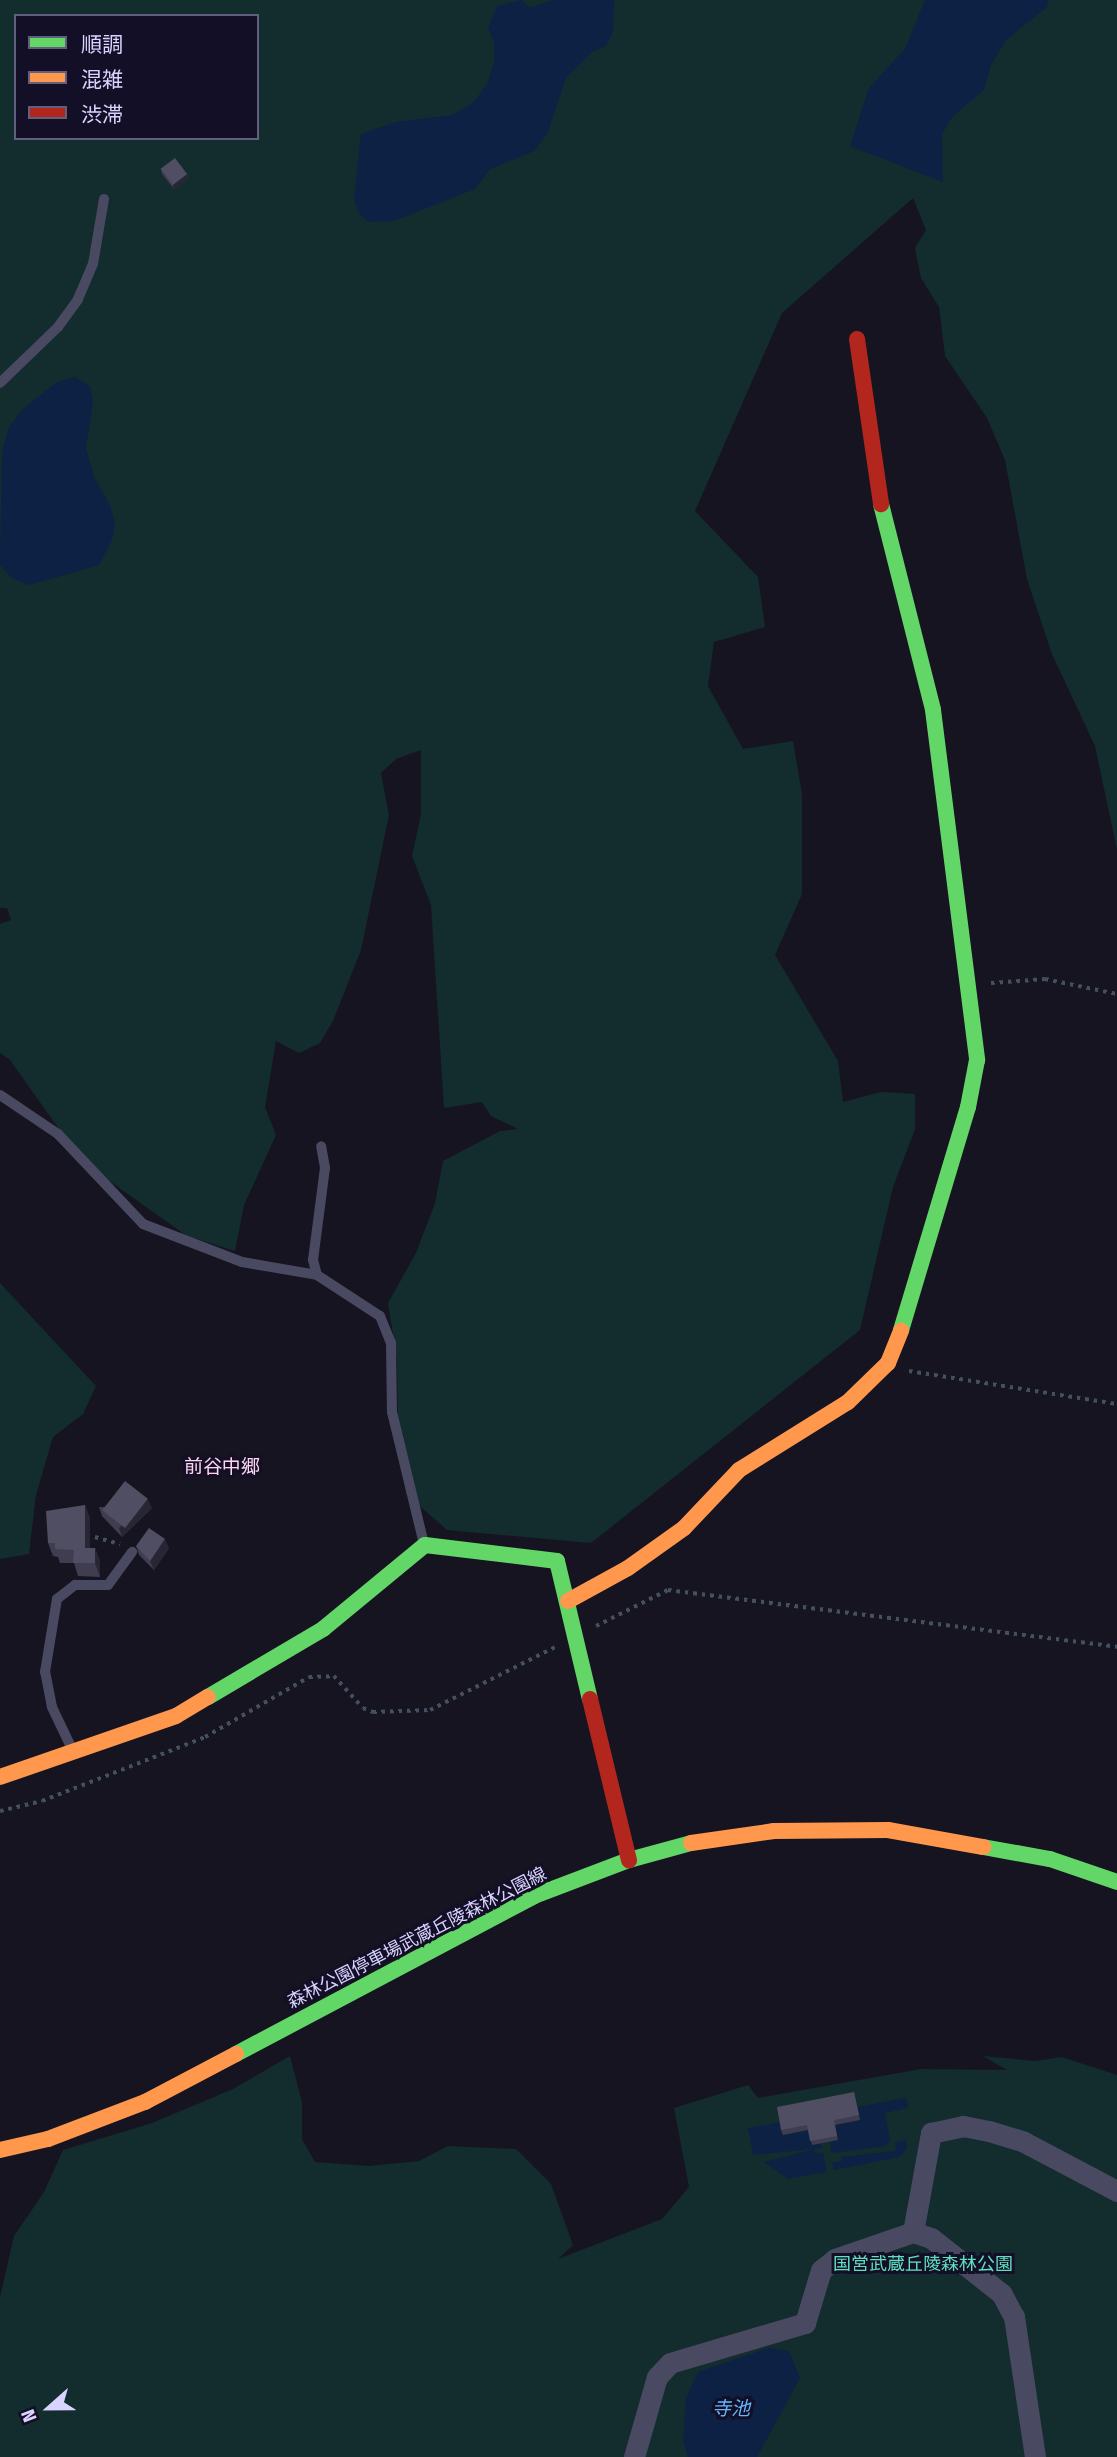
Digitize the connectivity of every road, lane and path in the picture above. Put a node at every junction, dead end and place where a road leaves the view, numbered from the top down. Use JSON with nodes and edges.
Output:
{"nodes":[{"id":1,"x":104,"y":199,"type":"dead end"},
{"id":2,"x":857,"y":339,"type":"dead end"},
{"id":3,"x":0,"y":383,"type":"edge"},
{"id":4,"x":970,"y":986,"type":"junction"},
{"id":5,"x":1117,"y":994,"type":"edge"},
{"id":6,"x":0,"y":1095,"type":"edge"},
{"id":7,"x":321,"y":1146,"type":"dead end"},
{"id":8,"x":317,"y":1275,"type":"junction"},
{"id":9,"x":888,"y":1363,"type":"junction"},
{"id":10,"x":1117,"y":1404,"type":"edge"},
{"id":11,"x":95,"y":1537,"type":"dead end"},
{"id":12,"x":425,"y":1545,"type":"junction"},
{"id":13,"x":132,"y":1552,"type":"joint"},
{"id":14,"x":568,"y":1601,"type":"junction"},
{"id":15,"x":577,"y":1636,"type":"junction"},
{"id":16,"x":1117,"y":1647,"type":"edge"},
{"id":17,"x":75,"y":1755,"type":"junction"},
{"id":18,"x":0,"y":1777,"type":"edge"},
{"id":19,"x":0,"y":1811,"type":"edge"},
{"id":20,"x":629,"y":1860,"type":"junction"},
{"id":21,"x":1117,"y":1882,"type":"edge"},
{"id":22,"x":0,"y":2150,"type":"edge"},
{"id":23,"x":1117,"y":2191,"type":"edge"},
{"id":24,"x":913,"y":2232,"type":"junction"},
{"id":25,"x":634,"y":2457,"type":"edge"},
{"id":26,"x":1035,"y":2457,"type":"edge"}],
"edges":[{"from":1,"to":3,"type":"lane"},
{"from":2,"to":4,"type":"street"},
{"from":4,"to":5,"type":"path"},
{"from":4,"to":9,"type":"street"},
{"from":6,"to":8,"type":"lane"},
{"from":7,"to":8,"type":"lane"},
{"from":8,"to":12,"type":"lane"},
{"from":9,"to":10,"type":"path"},
{"from":9,"to":14,"type":"street"},
{"from":11,"to":13,"type":"path"},
{"from":12,"to":14,"type":"street"},
{"from":12,"to":17,"type":"street"},
{"from":13,"to":17,"type":"lane"},
{"from":14,"to":15,"type":"street"},
{"from":15,"to":16,"type":"path"},
{"from":15,"to":19,"type":"path"},
{"from":15,"to":20,"type":"street"},
{"from":17,"to":18,"type":"street"},
{"from":20,"to":21,"type":"street","name":"森林公園停車場武蔵丘陵森林公園線"},
{"from":20,"to":22,"type":"street","name":"森林公園停車場武蔵丘陵森林公園線"},
{"from":23,"to":24,"type":"street"},
{"from":24,"to":25,"type":"street"},
{"from":24,"to":26,"type":"street"}]}
